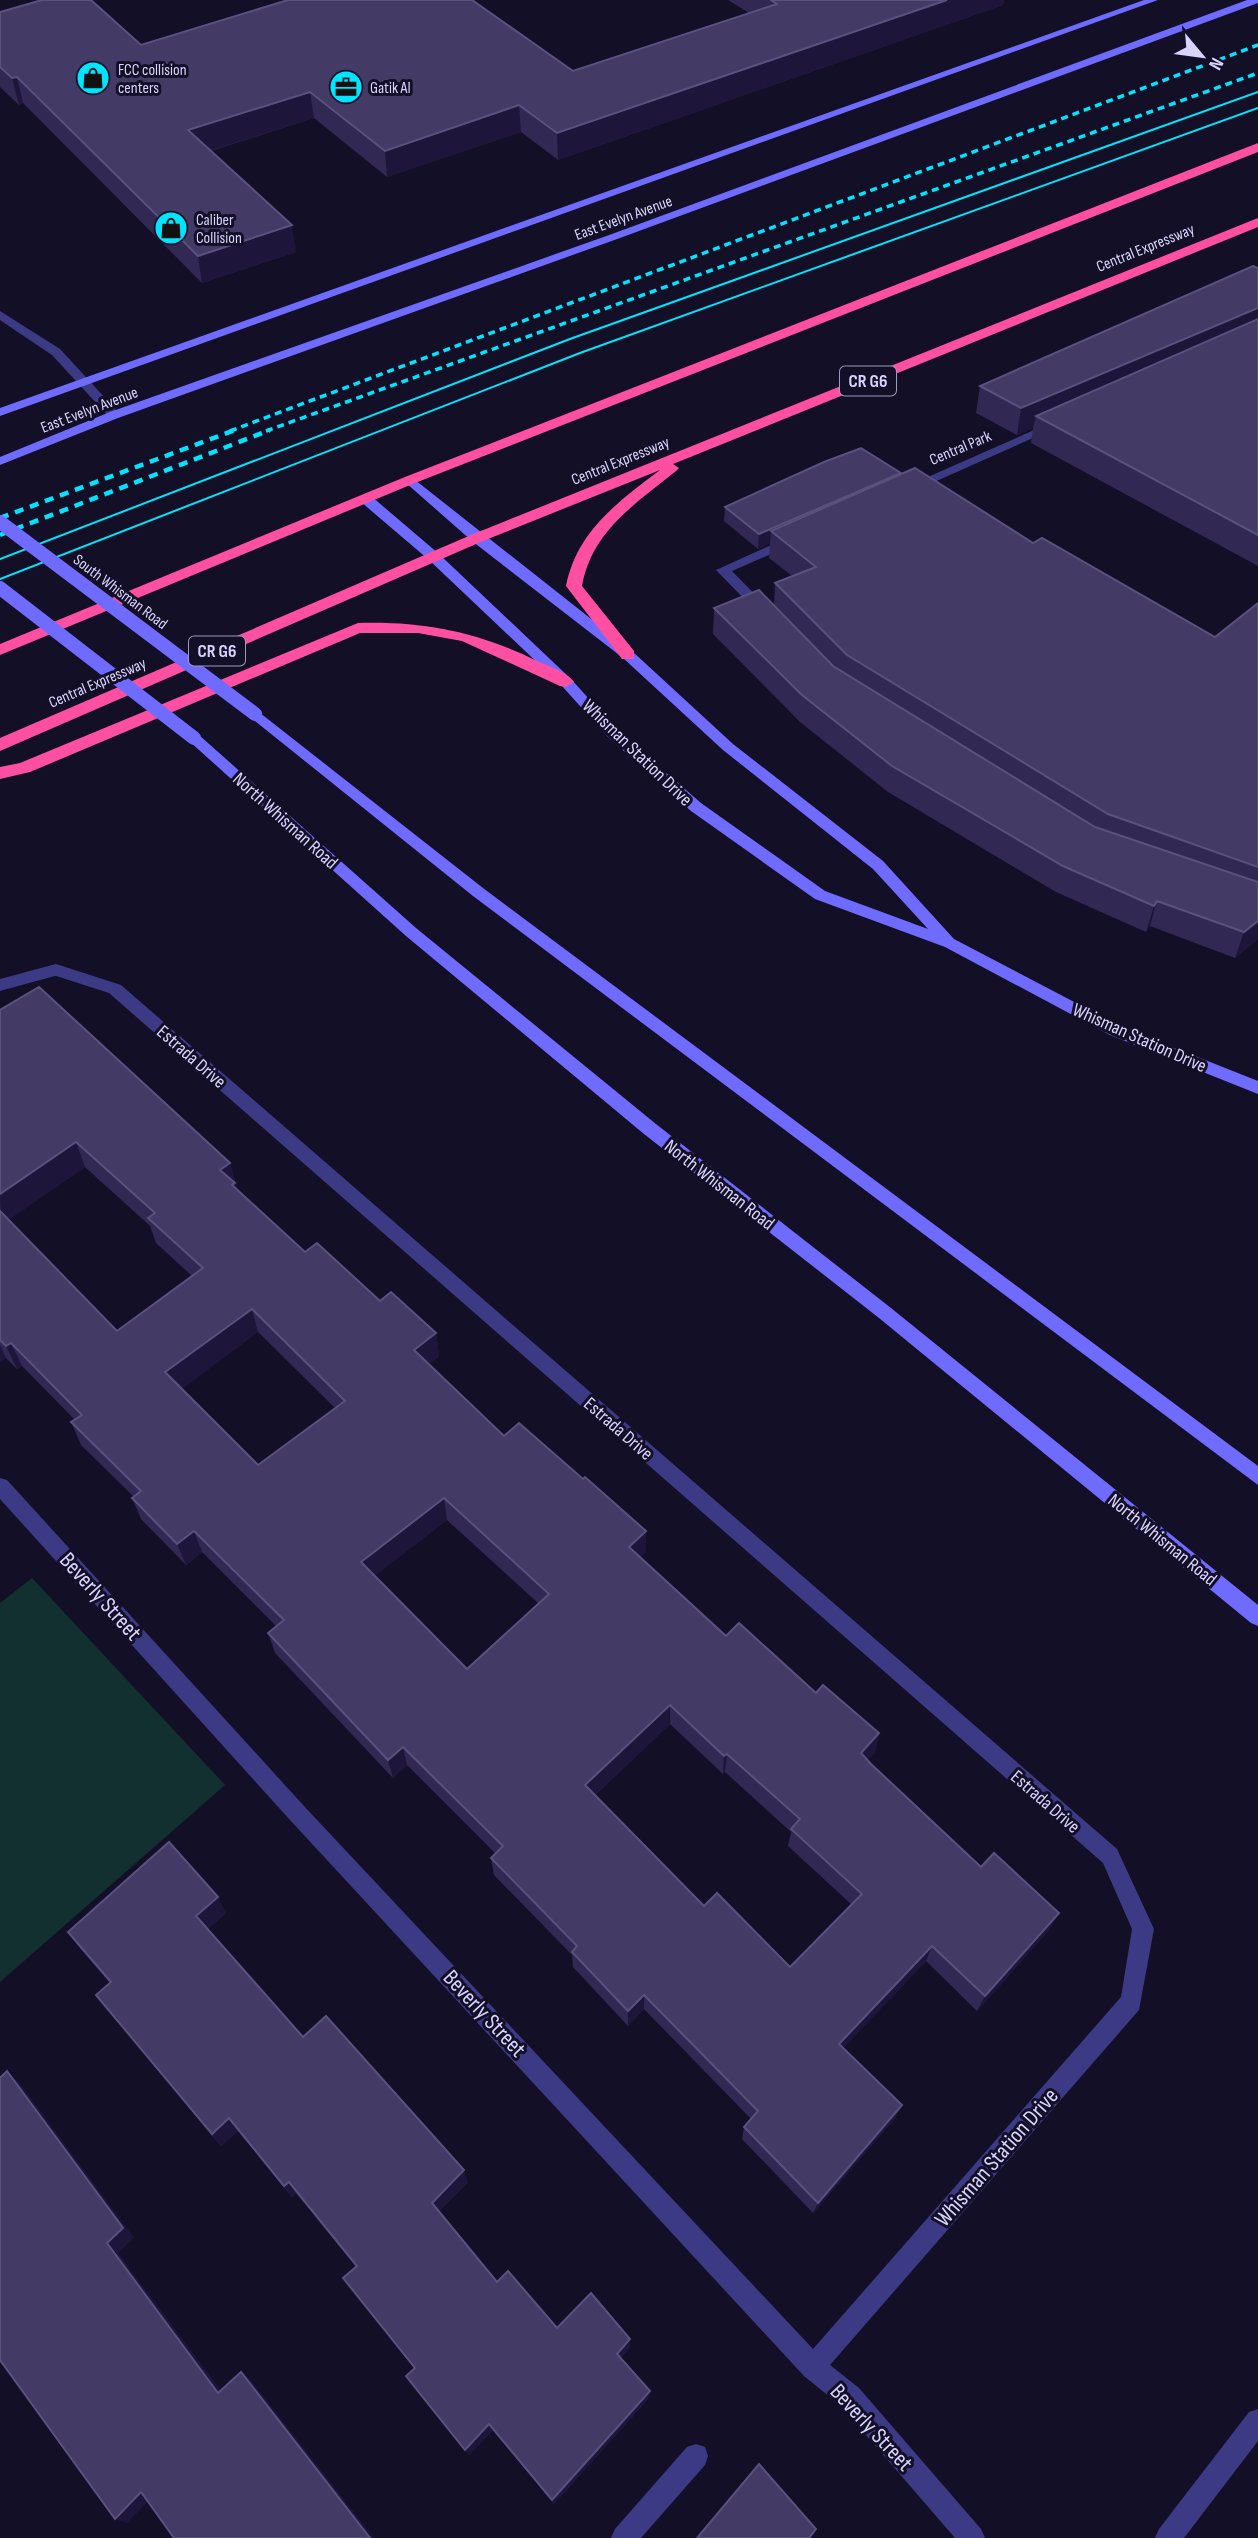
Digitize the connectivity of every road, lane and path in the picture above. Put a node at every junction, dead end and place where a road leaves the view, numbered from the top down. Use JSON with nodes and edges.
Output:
{"nodes":[{"id":1,"x":1153,"y":0,"type":"edge"},
{"id":2,"x":1226,"y":0,"type":"edge"},
{"id":3,"x":1256,"y":0,"type":"edge"},
{"id":4,"x":1239,"y":6,"type":"junction"},
{"id":5,"x":1258,"y":148,"type":"edge"},
{"id":6,"x":1258,"y":222,"type":"edge"},
{"id":7,"x":0,"y":315,"type":"edge"},
{"id":8,"x":83,"y":381,"type":"junction"},
{"id":9,"x":0,"y":412,"type":"edge"},
{"id":10,"x":114,"y":415,"type":"junction"},
{"id":11,"x":1062,"y":422,"type":"edge"},
{"id":12,"x":688,"y":454,"type":"junction"},
{"id":13,"x":0,"y":461,"type":"edge"},
{"id":14,"x":410,"y":480,"type":"junction"},
{"id":15,"x":894,"y":495,"type":"edge"},
{"id":16,"x":366,"y":499,"type":"junction"},
{"id":17,"x":0,"y":522,"type":"edge"},
{"id":18,"x":808,"y":532,"type":"edge"},
{"id":19,"x":477,"y":538,"type":"junction"},
{"id":20,"x":434,"y":557,"type":"junction"},
{"id":21,"x":0,"y":588,"type":"edge"},
{"id":22,"x":771,"y":618,"type":"edge"},
{"id":23,"x":0,"y":650,"type":"edge"},
{"id":24,"x":628,"y":655,"type":"junction"},
{"id":25,"x":566,"y":682,"type":"junction"},
{"id":26,"x":0,"y":745,"type":"edge"},
{"id":27,"x":0,"y":773,"type":"edge"},
{"id":28,"x":950,"y":943,"type":"junction"},
{"id":29,"x":0,"y":985,"type":"edge"},
{"id":30,"x":1258,"y":1088,"type":"edge"},
{"id":31,"x":1258,"y":1477,"type":"edge"},
{"id":32,"x":0,"y":1486,"type":"edge"},
{"id":33,"x":1258,"y":1617,"type":"edge"},
{"id":34,"x":1143,"y":1929,"type":"joint"},
{"id":35,"x":813,"y":2367,"type":"junction"},
{"id":36,"x":1258,"y":2421,"type":"edge"},
{"id":37,"x":696,"y":2456,"type":"dead end"},
{"id":38,"x":624,"y":2538,"type":"edge"},
{"id":39,"x":972,"y":2538,"type":"edge"},
{"id":40,"x":1168,"y":2538,"type":"edge"}],
"edges":[{"from":1,"to":8,"type":"main road","name":"East Evelyn Avenue"},
{"from":2,"to":4,"type":"main road"},
{"from":3,"to":4,"type":"main road","name":"East Evelyn Avenue"},
{"from":4,"to":10,"type":"main road","name":"East Evelyn Avenue"},
{"from":5,"to":14,"type":"highway"},
{"from":6,"to":12,"type":"highway","name":"Central Expressway","number":"CR G6"},
{"from":7,"to":8,"type":"street"},
{"from":8,"to":9,"type":"main road","name":"East Evelyn Avenue"},
{"from":8,"to":10,"type":"street"},
{"from":10,"to":13,"type":"main road","name":"East Evelyn Avenue"},
{"from":11,"to":15,"type":"street","name":"Central Park"},
{"from":12,"to":19,"type":"highway","name":"Central Expressway","number":"CR G6"},
{"from":12,"to":24,"type":"highway"},
{"from":14,"to":16,"type":"highway"},
{"from":14,"to":19,"type":"main road","name":"Whisman Station Drive"},
{"from":16,"to":20,"type":"main road","name":"Whisman Station Drive"},
{"from":16,"to":23,"type":"highway"},
{"from":17,"to":31,"type":"main road","name":"South Whisman Road","bridge":true},
{"from":18,"to":22,"type":"street"},
{"from":19,"to":20,"type":"highway","name":"Central Expressway","number":"CR G6"},
{"from":19,"to":24,"type":"main road","name":"Whisman Station Drive"},
{"from":20,"to":25,"type":"main road","name":"Whisman Station Drive"},
{"from":20,"to":26,"type":"highway","name":"Central Expressway","number":"CR G6"},
{"from":21,"to":33,"type":"main road","name":"North Whisman Road","bridge":true},
{"from":24,"to":28,"type":"main road","name":"Whisman Station Drive"},
{"from":25,"to":27,"type":"highway"},
{"from":25,"to":28,"type":"main road","name":"Whisman Station Drive"},
{"from":28,"to":30,"type":"main road","name":"Whisman Station Drive"},
{"from":29,"to":34,"type":"street","name":"Estrada Drive"},
{"from":32,"to":35,"type":"street","name":"Beverly Street"},
{"from":34,"to":35,"type":"street","name":"Whisman Station Drive"},
{"from":35,"to":39,"type":"street","name":"Beverly Street"},
{"from":36,"to":40,"type":"street"},
{"from":37,"to":38,"type":"street"}]}
